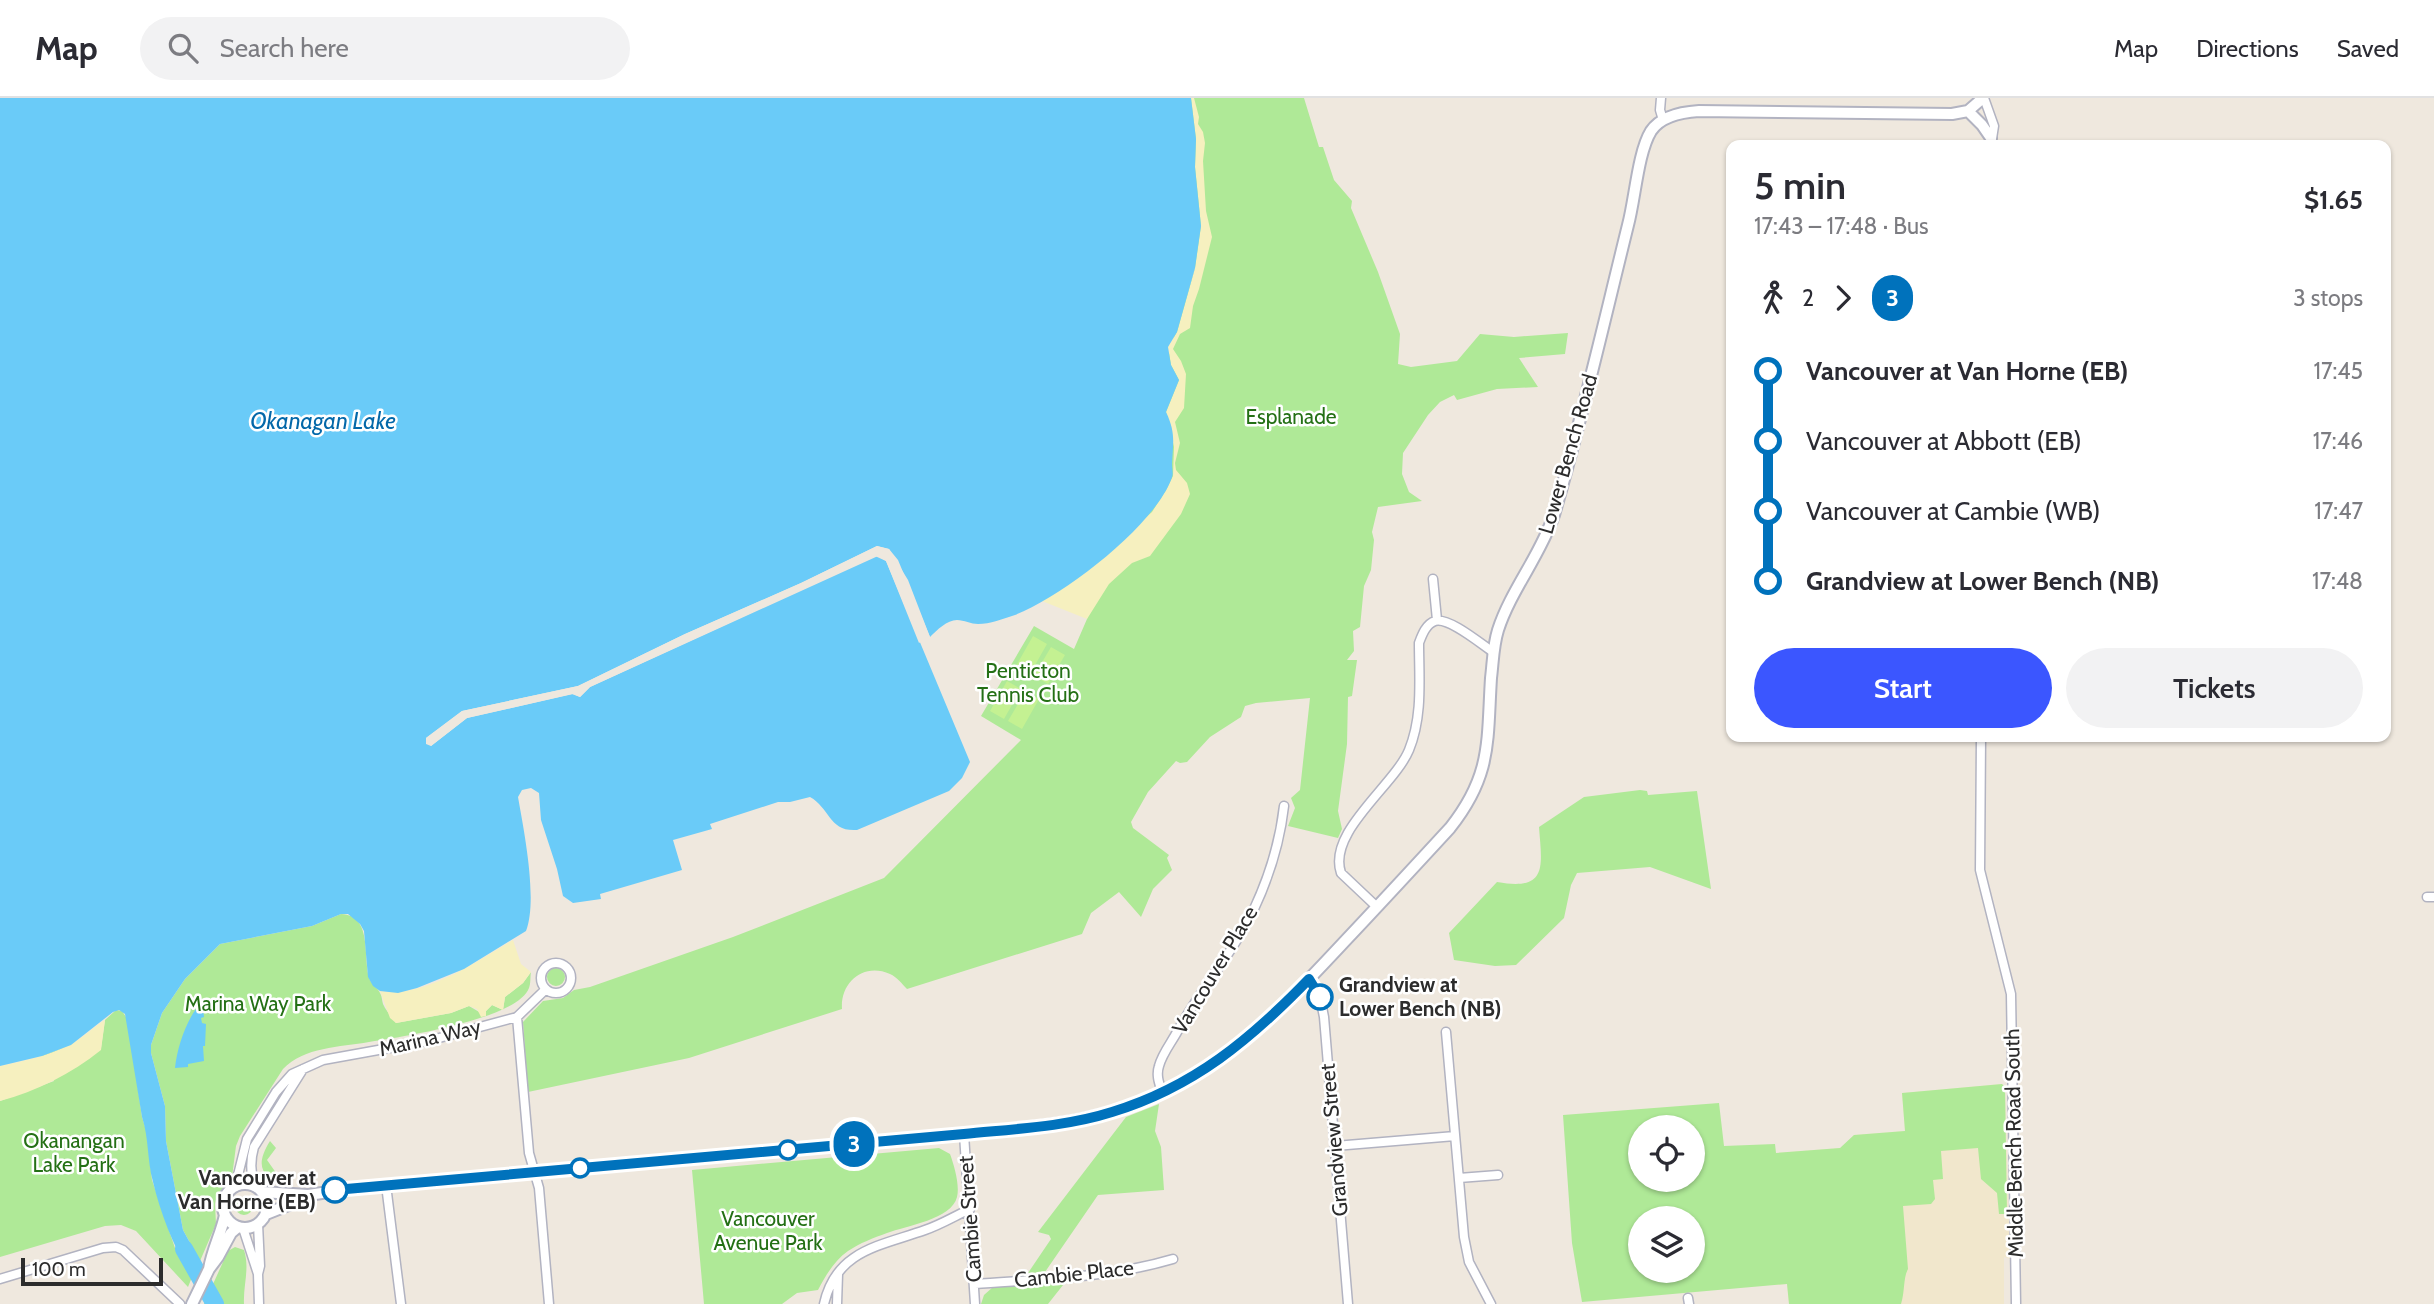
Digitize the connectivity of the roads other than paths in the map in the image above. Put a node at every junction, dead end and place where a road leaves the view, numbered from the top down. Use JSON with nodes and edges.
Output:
{"nodes":[{"id":1,"x":1661,"y":98,"type":"edge"},
{"id":2,"x":1984,"y":98,"type":"edge"},
{"id":3,"x":1968,"y":111,"type":"junction"},
{"id":4,"x":1663,"y":120,"type":"junction"},
{"id":5,"x":1990,"y":140,"type":"edge"},
{"id":6,"x":1991,"y":140,"type":"edge"},
{"id":7,"x":1433,"y":579,"type":"dead end"},
{"id":8,"x":1437,"y":620,"type":"junction"},
{"id":9,"x":1493,"y":652,"type":"junction"},
{"id":10,"x":1981,"y":742,"type":"edge"},
{"id":11,"x":1284,"y":806,"type":"dead end"},
{"id":12,"x":1377,"y":907,"type":"junction"},
{"id":13,"x":1309,"y":979,"type":"junction"},
{"id":14,"x":546,"y":989,"type":"dead end"},
{"id":15,"x":517,"y":1017,"type":"junction"},
{"id":16,"x":1446,"y":1032,"type":"dead end"},
{"id":17,"x":303,"y":1068,"type":"junction"},
{"id":18,"x":1161,"y":1092,"type":"junction"},
{"id":19,"x":964,"y":1134,"type":"junction"},
{"id":20,"x":1455,"y":1136,"type":"junction"},
{"id":21,"x":1335,"y":1146,"type":"junction"},
{"id":22,"x":535,"y":1172,"type":"junction"},
{"id":23,"x":1498,"y":1175,"type":"dead end"},
{"id":24,"x":1459,"y":1178,"type":"junction"},
{"id":25,"x":386,"y":1185,"type":"junction"},
{"id":26,"x":235,"y":1187,"type":"junction"},
{"id":27,"x":258,"y":1190,"type":"junction"},
{"id":28,"x":308,"y":1195,"type":"junction"},
{"id":29,"x":970,"y":1209,"type":"junction"},
{"id":30,"x":266,"y":1214,"type":"junction"},
{"id":31,"x":225,"y":1215,"type":"junction"},
{"id":32,"x":258,"y":1224,"type":"junction"},
{"id":33,"x":241,"y":1228,"type":"junction"},
{"id":34,"x":1172,"y":1259,"type":"dead end"},
{"id":35,"x":209,"y":1269,"type":"junction"},
{"id":36,"x":838,"y":1271,"type":"junction"},
{"id":37,"x":258,"y":1275,"type":"junction"},
{"id":38,"x":0,"y":1279,"type":"edge"},
{"id":39,"x":975,"y":1284,"type":"junction"},
{"id":40,"x":194,"y":1299,"type":"edge"},
{"id":41,"x":180,"y":1304,"type":"edge"},
{"id":42,"x":259,"y":1304,"type":"edge"},
{"id":43,"x":401,"y":1304,"type":"edge"},
{"id":44,"x":549,"y":1304,"type":"edge"},
{"id":45,"x":824,"y":1304,"type":"edge"},
{"id":46,"x":837,"y":1304,"type":"edge"},
{"id":47,"x":975,"y":1304,"type":"edge"},
{"id":48,"x":1348,"y":1304,"type":"edge"},
{"id":49,"x":1491,"y":1304,"type":"edge"},
{"id":50,"x":2016,"y":1304,"type":"edge"}],
"edges":[{"from":1,"to":4,"type":"street"},
{"from":2,"to":3,"type":"street"},
{"from":2,"to":6,"type":"street"},
{"from":3,"to":4,"type":"street"},
{"from":3,"to":5,"type":"street"},
{"from":4,"to":9,"type":"street","name":"Lower Bench Road"},
{"from":7,"to":8,"type":"street"},
{"from":8,"to":9,"type":"street"},
{"from":8,"to":12,"type":"street"},
{"from":9,"to":12,"type":"street","name":"Lower Bench Road"},
{"from":10,"to":50,"type":"street","name":"Middle Bench Road South"},
{"from":11,"to":18,"type":"street","name":"Vancouver Place"},
{"from":12,"to":13,"type":"street","name":"Lower Bench Road"},
{"from":13,"to":18,"type":"street","name":"Lower Bench Road"},
{"from":13,"to":21,"type":"street","name":"Grandview Street"},
{"from":14,"to":15,"type":"street","name":"Marina Way"},
{"from":15,"to":17,"type":"street","name":"Marina Way"},
{"from":15,"to":22,"type":"street"},
{"from":16,"to":20,"type":"street"},
{"from":17,"to":26,"type":"street","name":"Marina Way"},
{"from":17,"to":27,"type":"street"},
{"from":18,"to":19,"type":"street","name":"Lower Bench Road"},
{"from":19,"to":22,"type":"street","name":"Lower Bench Road"},
{"from":19,"to":29,"type":"street","name":"Cambie Street"},
{"from":20,"to":21,"type":"street"},
{"from":20,"to":24,"type":"street"},
{"from":21,"to":48,"type":"street","name":"Grandview Street"},
{"from":22,"to":25,"type":"street","name":"Lower Bench Road"},
{"from":22,"to":44,"type":"street"},
{"from":23,"to":24,"type":"street"},
{"from":24,"to":49,"type":"street"},
{"from":25,"to":28,"type":"street","name":"Lower Bench Road"},
{"from":25,"to":43,"type":"street"},
{"from":26,"to":27,"type":"street"},
{"from":26,"to":31,"type":"street"},
{"from":27,"to":28,"type":"street"},
{"from":27,"to":30,"type":"street"},
{"from":28,"to":30,"type":"street"},
{"from":29,"to":36,"type":"street"},
{"from":29,"to":39,"type":"street","name":"Cambie Street"},
{"from":30,"to":32,"type":"street"},
{"from":31,"to":33,"type":"street"},
{"from":31,"to":35,"type":"street"},
{"from":32,"to":33,"type":"street"},
{"from":32,"to":37,"type":"street"},
{"from":33,"to":35,"type":"street"},
{"from":33,"to":37,"type":"street"},
{"from":34,"to":39,"type":"street","name":"Cambie Place"},
{"from":35,"to":40,"type":"street"},
{"from":36,"to":45,"type":"street"},
{"from":36,"to":46,"type":"street"},
{"from":37,"to":42,"type":"street"},
{"from":38,"to":41,"type":"street"},
{"from":39,"to":47,"type":"street","name":"Cambie Street"}]}
